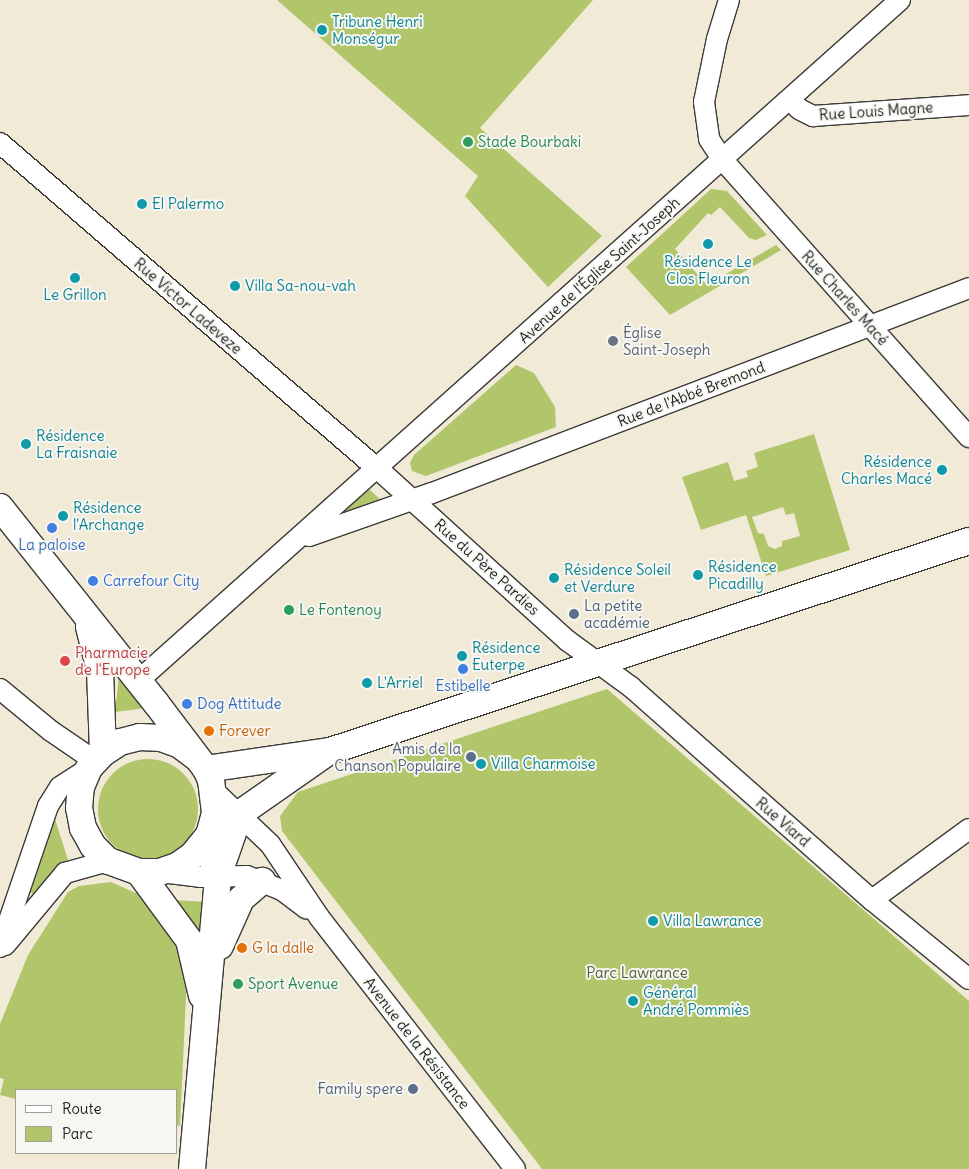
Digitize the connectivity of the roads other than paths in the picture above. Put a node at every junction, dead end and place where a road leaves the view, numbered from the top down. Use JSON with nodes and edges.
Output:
{"nodes":[{"id":1,"x":729,"y":0,"type":"edge"},
{"id":2,"x":900,"y":0,"type":"edge"},
{"id":3,"x":790,"y":98,"type":"junction"},
{"id":4,"x":969,"y":105,"type":"edge"},
{"id":5,"x":0,"y":143,"type":"edge"},
{"id":6,"x":722,"y":159,"type":"junction"},
{"id":7,"x":969,"y":288,"type":"edge"},
{"id":8,"x":870,"y":326,"type":"junction"},
{"id":9,"x":969,"y":437,"type":"edge"},
{"id":10,"x":377,"y":468,"type":"junction"},
{"id":11,"x":412,"y":500,"type":"junction"},
{"id":12,"x":0,"y":507,"type":"edge"},
{"id":13,"x":298,"y":540,"type":"junction"},
{"id":14,"x":969,"y":541,"type":"edge"},
{"id":15,"x":88,"y":622,"type":"junction"},
{"id":16,"x":598,"y":664,"type":"junction"},
{"id":17,"x":138,"y":681,"type":"junction"},
{"id":18,"x":0,"y":689,"type":"edge"},
{"id":19,"x":330,"y":751,"type":"junction"},
{"id":20,"x":96,"y":761,"type":"junction"},
{"id":21,"x":205,"y":773,"type":"junction"},
{"id":22,"x":240,"y":813,"type":"junction"},
{"id":23,"x":969,"y":829,"type":"edge"},
{"id":24,"x":207,"y":838,"type":"junction"},
{"id":25,"x":108,"y":860,"type":"junction"},
{"id":26,"x":149,"y":872,"type":"junction"},
{"id":27,"x":218,"y":876,"type":"junction"},
{"id":28,"x":262,"y":881,"type":"junction"},
{"id":29,"x":872,"y":900,"type":"junction"},
{"id":30,"x":319,"y":917,"type":"junction"},
{"id":31,"x":0,"y":948,"type":"edge"},
{"id":32,"x":212,"y":968,"type":"junction"},
{"id":33,"x":969,"y":979,"type":"edge"},
{"id":34,"x":207,"y":1018,"type":"junction"},
{"id":35,"x":192,"y":1169,"type":"edge"},
{"id":36,"x":515,"y":1169,"type":"edge"}],
"edges":[{"from":1,"to":6,"type":"street","name":"Rue Charles Macé"},
{"from":2,"to":3,"type":"street","name":"Avenue de l'Église Saint-Joseph"},
{"from":3,"to":4,"type":"street","name":"Rue Louis Magne"},
{"from":3,"to":6,"type":"street","name":"Avenue de l'Église Saint-Joseph"},
{"from":5,"to":10,"type":"street","name":"Rue Victor Ladeveze"},
{"from":6,"to":8,"type":"street","name":"Rue Charles Macé"},
{"from":6,"to":10,"type":"street","name":"Avenue de l'Église Saint-Joseph"},
{"from":7,"to":8,"type":"street","name":"Rue de l'Abbé Bremond"},
{"from":8,"to":9,"type":"street","name":"Rue Charles Macé"},
{"from":8,"to":11,"type":"street","name":"Rue de l'Abbé Bremond"},
{"from":10,"to":11,"type":"street","name":"Rue du Père Pardies"},
{"from":10,"to":13,"type":"street","name":"Avenue de l'Église Saint-Joseph"},
{"from":11,"to":13,"type":"street","name":"Avenue de l'Église Saint-Joseph"},
{"from":11,"to":16,"type":"street","name":"Rue du Père Pardies"},
{"from":12,"to":15,"type":"main road"},
{"from":13,"to":17,"type":"street","name":"Avenue de l'Église Saint-Joseph"},
{"from":14,"to":16,"type":"main road"},
{"from":15,"to":17,"type":"main road"},
{"from":15,"to":20,"type":"main road"},
{"from":16,"to":19,"type":"main road"},
{"from":16,"to":29,"type":"street","name":"Rue Viard"},
{"from":17,"to":21,"type":"main road"},
{"from":18,"to":20,"type":"street"},
{"from":19,"to":21,"type":"main road"},
{"from":19,"to":22,"type":"main road"},
{"from":20,"to":21,"type":"main road"},
{"from":20,"to":25,"type":"main road"},
{"from":20,"to":31,"type":"street"},
{"from":21,"to":22,"type":"street","name":"Avenue de la Résistance"},
{"from":21,"to":24,"type":"main road"},
{"from":22,"to":24,"type":"main road"},
{"from":22,"to":27,"type":"main road"},
{"from":22,"to":30,"type":"street","name":"Avenue de la Résistance"},
{"from":23,"to":29,"type":"street"},
{"from":24,"to":26,"type":"main road"},
{"from":24,"to":27,"type":"main road"},
{"from":25,"to":26,"type":"main road"},
{"from":25,"to":31,"type":"street"},
{"from":26,"to":27,"type":"street","name":"Avenue de la Résistance"},
{"from":26,"to":34,"type":"main road"},
{"from":27,"to":28,"type":"street","name":"Avenue de la Résistance"},
{"from":27,"to":32,"type":"main road"},
{"from":28,"to":30,"type":"street","name":"Avenue de la Résistance"},
{"from":28,"to":32,"type":"main road"},
{"from":29,"to":33,"type":"street","name":"Rue Viard"},
{"from":30,"to":36,"type":"street","name":"Avenue de la Résistance"},
{"from":32,"to":34,"type":"main road"},
{"from":34,"to":35,"type":"main road"}]}
